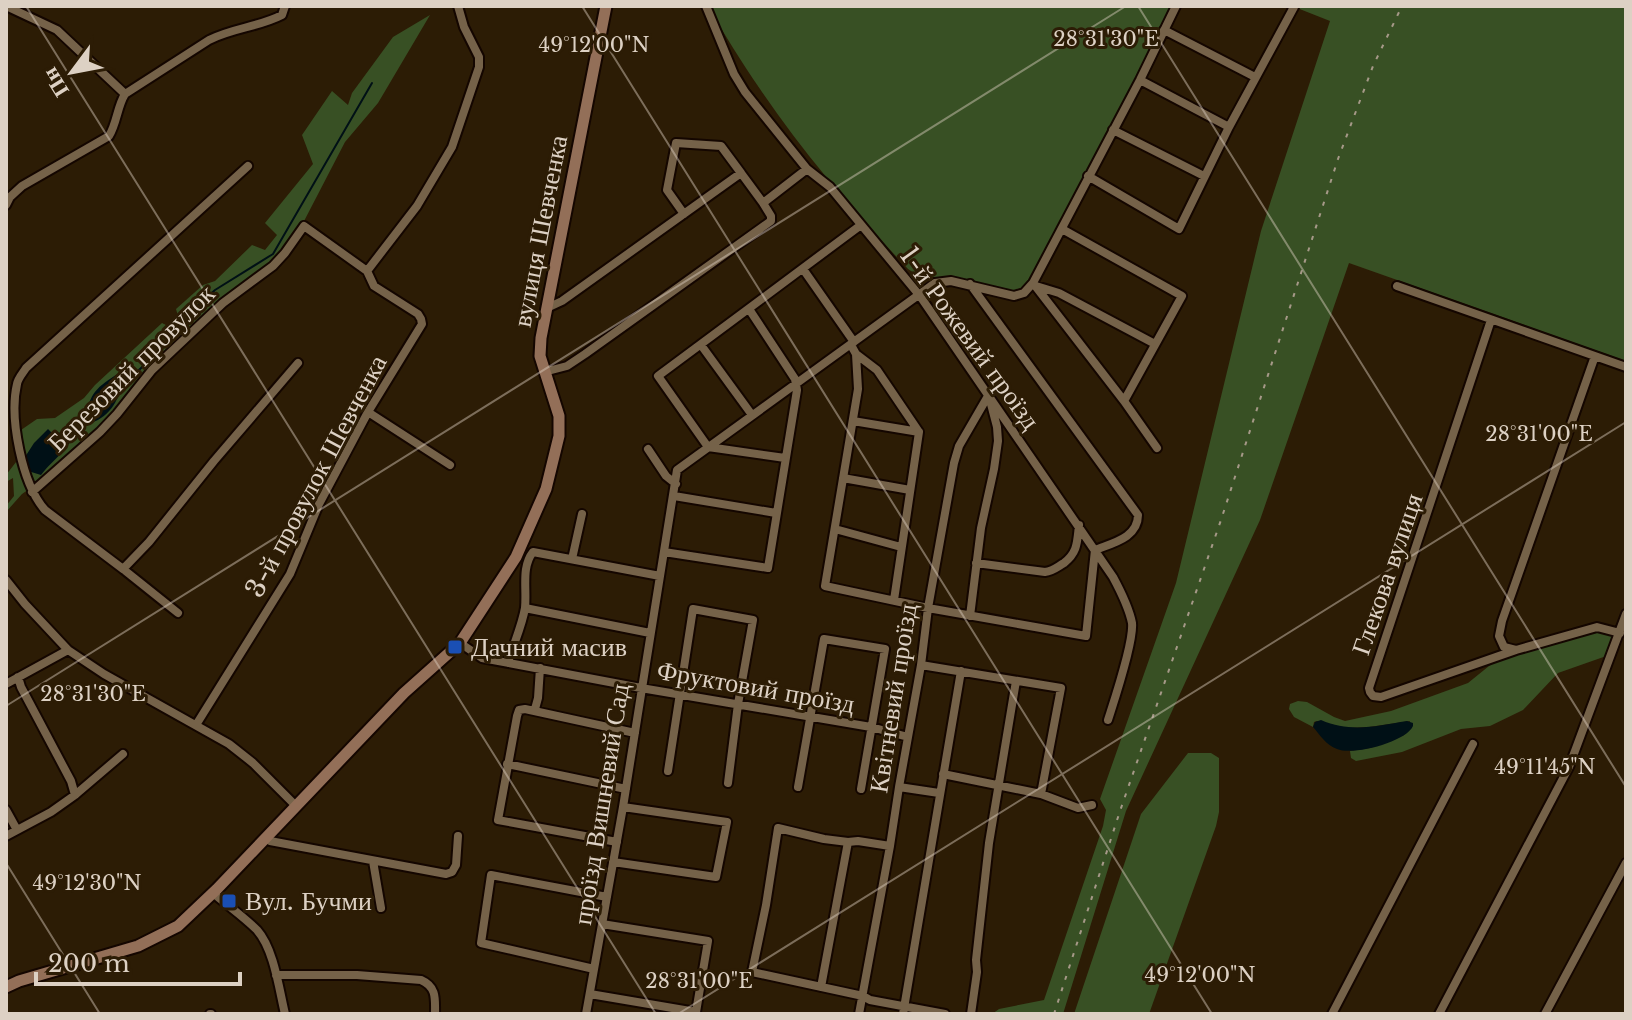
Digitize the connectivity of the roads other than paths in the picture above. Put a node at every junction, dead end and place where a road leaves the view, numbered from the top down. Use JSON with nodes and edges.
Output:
{"nodes":[{"id":1,"x":6,"y":6,"type":"edge"},
{"id":2,"x":285,"y":6,"type":"edge"},
{"id":3,"x":458,"y":6,"type":"edge"},
{"id":4,"x":606,"y":6,"type":"edge"},
{"id":5,"x":706,"y":6,"type":"edge"},
{"id":6,"x":1176,"y":6,"type":"edge"},
{"id":7,"x":1292,"y":6,"type":"edge"},
{"id":8,"x":1164,"y":30,"type":"junction"},
{"id":9,"x":1255,"y":77,"type":"junction"},
{"id":10,"x":1140,"y":80,"type":"junction"},
{"id":11,"x":125,"y":94,"type":"junction"},
{"id":12,"x":1229,"y":127,"type":"junction"},
{"id":13,"x":1113,"y":130,"type":"junction"},
{"id":14,"x":248,"y":166,"type":"dead end"},
{"id":15,"x":807,"y":169,"type":"junction"},
{"id":16,"x":741,"y":173,"type":"junction"},
{"id":17,"x":1088,"y":176,"type":"junction"},
{"id":18,"x":1204,"y":176,"type":"junction"},
{"id":19,"x":763,"y":203,"type":"junction"},
{"id":20,"x":6,"y":205,"type":"edge"},
{"id":21,"x":684,"y":214,"type":"junction"},
{"id":22,"x":861,"y":225,"type":"junction"},
{"id":23,"x":1062,"y":229,"type":"junction"},
{"id":24,"x":803,"y":269,"type":"junction"},
{"id":25,"x":367,"y":271,"type":"junction"},
{"id":26,"x":969,"y":284,"type":"junction"},
{"id":27,"x":1034,"y":284,"type":"junction"},
{"id":28,"x":1397,"y":286,"type":"dead end"},
{"id":29,"x":920,"y":296,"type":"junction"},
{"id":30,"x":547,"y":308,"type":"junction"},
{"id":31,"x":749,"y":309,"type":"junction"},
{"id":32,"x":1491,"y":320,"type":"junction"},
{"id":33,"x":852,"y":343,"type":"junction"},
{"id":34,"x":1155,"y":344,"type":"junction"},
{"id":35,"x":701,"y":345,"type":"junction"},
{"id":36,"x":856,"y":354,"type":"junction"},
{"id":37,"x":1595,"y":356,"type":"junction"},
{"id":38,"x":298,"y":363,"type":"dead end"},
{"id":39,"x":1626,"y":367,"type":"edge"},
{"id":40,"x":544,"y":372,"type":"junction"},
{"id":41,"x":796,"y":384,"type":"junction"},
{"id":42,"x":988,"y":396,"type":"junction"},
{"id":43,"x":1124,"y":401,"type":"junction"},
{"id":44,"x":368,"y":412,"type":"junction"},
{"id":45,"x":752,"y":415,"type":"junction"},
{"id":46,"x":853,"y":421,"type":"junction"},
{"id":47,"x":919,"y":432,"type":"junction"},
{"id":48,"x":708,"y":447,"type":"junction"},
{"id":49,"x":1157,"y":448,"type":"dead end"},
{"id":50,"x":648,"y":449,"type":"dead end"},
{"id":51,"x":785,"y":458,"type":"junction"},
{"id":52,"x":450,"y":465,"type":"dead end"},
{"id":53,"x":843,"y":478,"type":"junction"},
{"id":54,"x":676,"y":484,"type":"junction"},
{"id":55,"x":910,"y":490,"type":"junction"},
{"id":56,"x":32,"y":492,"type":"junction"},
{"id":57,"x":674,"y":496,"type":"junction"},
{"id":58,"x":776,"y":513,"type":"junction"},
{"id":59,"x":582,"y":514,"type":"dead end"},
{"id":60,"x":1079,"y":525,"type":"junction"},
{"id":61,"x":835,"y":529,"type":"junction"},
{"id":62,"x":901,"y":547,"type":"junction"},
{"id":63,"x":1095,"y":550,"type":"junction"},
{"id":64,"x":664,"y":552,"type":"junction"},
{"id":65,"x":572,"y":559,"type":"junction"},
{"id":66,"x":976,"y":563,"type":"junction"},
{"id":67,"x":123,"y":569,"type":"junction"},
{"id":68,"x":660,"y":576,"type":"junction"},
{"id":69,"x":6,"y":580,"type":"edge"},
{"id":70,"x":894,"y":600,"type":"junction"},
{"id":71,"x":525,"y":608,"type":"junction"},
{"id":72,"x":928,"y":608,"type":"junction"},
{"id":73,"x":178,"y":613,"type":"dead end"},
{"id":74,"x":1626,"y":614,"type":"edge"},
{"id":75,"x":970,"y":616,"type":"junction"},
{"id":76,"x":650,"y":633,"type":"junction"},
{"id":77,"x":1620,"y":633,"type":"junction"},
{"id":78,"x":460,"y":643,"type":"junction"},
{"id":79,"x":68,"y":650,"type":"junction"},
{"id":80,"x":1516,"y":650,"type":"junction"},
{"id":81,"x":508,"y":663,"type":"junction"},
{"id":82,"x":921,"y":665,"type":"junction"},
{"id":83,"x":540,"y":668,"type":"junction"},
{"id":84,"x":961,"y":671,"type":"junction"},
{"id":85,"x":18,"y":677,"type":"junction"},
{"id":86,"x":1016,"y":681,"type":"junction"},
{"id":87,"x":6,"y":684,"type":"edge"},
{"id":88,"x":641,"y":688,"type":"junction"},
{"id":89,"x":680,"y":694,"type":"junction"},
{"id":90,"x":738,"y":704,"type":"junction"},
{"id":91,"x":535,"y":709,"type":"junction"},
{"id":92,"x":809,"y":717,"type":"junction"},
{"id":93,"x":1108,"y":720,"type":"dead end"},
{"id":94,"x":196,"y":725,"type":"junction"},
{"id":95,"x":871,"y":727,"type":"junction"},
{"id":96,"x":635,"y":733,"type":"junction"},
{"id":97,"x":908,"y":737,"type":"junction"},
{"id":98,"x":1473,"y":744,"type":"dead end"},
{"id":99,"x":123,"y":754,"type":"dead end"},
{"id":100,"x":507,"y":764,"type":"junction"},
{"id":101,"x":668,"y":771,"type":"dead end"},
{"id":102,"x":943,"y":774,"type":"junction"},
{"id":103,"x":728,"y":783,"type":"dead end"},
{"id":104,"x":998,"y":786,"type":"junction"},
{"id":105,"x":798,"y":787,"type":"dead end"},
{"id":106,"x":899,"y":787,"type":"junction"},
{"id":107,"x":626,"y":789,"type":"junction"},
{"id":108,"x":861,"y":789,"type":"dead end"},
{"id":109,"x":939,"y":793,"type":"junction"},
{"id":110,"x":1041,"y":794,"type":"junction"},
{"id":111,"x":75,"y":795,"type":"junction"},
{"id":112,"x":1092,"y":805,"type":"dead end"},
{"id":113,"x":296,"y":806,"type":"junction"},
{"id":114,"x":623,"y":807,"type":"junction"},
{"id":115,"x":6,"y":810,"type":"edge"},
{"id":116,"x":17,"y":830,"type":"junction"},
{"id":117,"x":6,"y":836,"type":"edge"},
{"id":118,"x":458,"y":836,"type":"dead end"},
{"id":119,"x":266,"y":837,"type":"junction"},
{"id":120,"x":617,"y":842,"type":"junction"},
{"id":121,"x":848,"y":842,"type":"junction"},
{"id":122,"x":890,"y":846,"type":"junction"},
{"id":123,"x":373,"y":861,"type":"junction"},
{"id":124,"x":613,"y":862,"type":"junction"},
{"id":125,"x":1626,"y":863,"type":"edge"},
{"id":126,"x":213,"y":893,"type":"junction"},
{"id":127,"x":607,"y":897,"type":"junction"},
{"id":128,"x":381,"y":908,"type":"dead end"},
{"id":129,"x":602,"y":924,"type":"junction"},
{"id":130,"x":594,"y":969,"type":"junction"},
{"id":131,"x":276,"y":975,"type":"junction"},
{"id":132,"x":6,"y":987,"type":"edge"},
{"id":133,"x":821,"y":987,"type":"junction"},
{"id":134,"x":590,"y":994,"type":"junction"},
{"id":135,"x":863,"y":996,"type":"junction"},
{"id":136,"x":904,"y":1010,"type":"edge"},
{"id":137,"x":285,"y":1014,"type":"edge"},
{"id":138,"x":435,"y":1014,"type":"edge"},
{"id":139,"x":586,"y":1014,"type":"edge"},
{"id":140,"x":859,"y":1014,"type":"edge"},
{"id":141,"x":945,"y":1014,"type":"edge"},
{"id":142,"x":971,"y":1014,"type":"edge"},
{"id":143,"x":1332,"y":1014,"type":"edge"},
{"id":144,"x":1439,"y":1014,"type":"edge"},
{"id":145,"x":1545,"y":1014,"type":"edge"}],
"edges":[{"from":1,"to":11,"type":"street"},
{"from":2,"to":11,"type":"street"},
{"from":3,"to":25,"type":"street"},
{"from":4,"to":30,"type":"street","name":"вулиця Шевченка"},
{"from":5,"to":15,"type":"street","name":"1-й Рожевий проїзд"},
{"from":6,"to":8,"type":"street"},
{"from":7,"to":9,"type":"street"},
{"from":8,"to":9,"type":"street"},
{"from":8,"to":10,"type":"street"},
{"from":9,"to":12,"type":"street"},
{"from":10,"to":12,"type":"street"},
{"from":10,"to":13,"type":"street"},
{"from":11,"to":20,"type":"street"},
{"from":12,"to":18,"type":"street"},
{"from":13,"to":17,"type":"street"},
{"from":13,"to":18,"type":"street"},
{"from":14,"to":56,"type":"street"},
{"from":15,"to":19,"type":"street"},
{"from":15,"to":22,"type":"street","name":"1-й Рожевий проїзд"},
{"from":16,"to":19,"type":"street"},
{"from":16,"to":21,"type":"street"},
{"from":16,"to":21,"type":"street"},
{"from":17,"to":18,"type":"street"},
{"from":17,"to":23,"type":"street"},
{"from":19,"to":40,"type":"street"},
{"from":21,"to":30,"type":"street"},
{"from":22,"to":24,"type":"street"},
{"from":22,"to":29,"type":"street","name":"1-й Рожевий проїзд"},
{"from":23,"to":27,"type":"street"},
{"from":23,"to":34,"type":"street"},
{"from":24,"to":31,"type":"street"},
{"from":24,"to":33,"type":"street"},
{"from":25,"to":44,"type":"street","name":"3-й провулок Шевченка"},
{"from":25,"to":56,"type":"street","name":"Березовий провулок"},
{"from":26,"to":27,"type":"street","name":"проїзд Вишневий Сад"},
{"from":26,"to":29,"type":"street","name":"проїзд Вишневий Сад"},
{"from":26,"to":63,"type":"street"},
{"from":27,"to":34,"type":"street"},
{"from":27,"to":43,"type":"street"},
{"from":28,"to":32,"type":"street"},
{"from":29,"to":33,"type":"street","name":"проїзд Вишневий Сад"},
{"from":29,"to":42,"type":"street","name":"1-й Рожевий проїзд"},
{"from":30,"to":40,"type":"street","name":"вулиця Шевченка"},
{"from":31,"to":35,"type":"street"},
{"from":31,"to":41,"type":"street"},
{"from":32,"to":37,"type":"street"},
{"from":32,"to":80,"type":"street","name":"Глекова вулиця"},
{"from":33,"to":36,"type":"street"},
{"from":33,"to":41,"type":"street","name":"проїзд Вишневий Сад"},
{"from":34,"to":43,"type":"street"},
{"from":35,"to":45,"type":"street"},
{"from":35,"to":48,"type":"street"},
{"from":36,"to":46,"type":"street"},
{"from":36,"to":47,"type":"street"},
{"from":37,"to":39,"type":"street"},
{"from":37,"to":80,"type":"street"},
{"from":38,"to":67,"type":"street"},
{"from":40,"to":78,"type":"street","name":"вулиця Шевченка"},
{"from":41,"to":45,"type":"street","name":"проїзд Вишневий Сад"},
{"from":41,"to":51,"type":"street"},
{"from":42,"to":60,"type":"street","name":"1-й Рожевий проїзд"},
{"from":42,"to":66,"type":"street"},
{"from":42,"to":72,"type":"street","name":"Квітневий проїзд"},
{"from":43,"to":49,"type":"street"},
{"from":44,"to":52,"type":"street"},
{"from":44,"to":94,"type":"street","name":"3-й провулок Шевченка"},
{"from":45,"to":48,"type":"street","name":"проїзд Вишневий Сад"},
{"from":46,"to":47,"type":"street"},
{"from":46,"to":53,"type":"street"},
{"from":47,"to":55,"type":"street"},
{"from":48,"to":51,"type":"street"},
{"from":48,"to":54,"type":"street","name":"проїзд Вишневий Сад"},
{"from":50,"to":54,"type":"street"},
{"from":51,"to":58,"type":"street"},
{"from":53,"to":55,"type":"street"},
{"from":53,"to":61,"type":"street"},
{"from":54,"to":57,"type":"street","name":"проїзд Вишневий Сад"},
{"from":55,"to":62,"type":"street"},
{"from":56,"to":67,"type":"street"},
{"from":57,"to":58,"type":"street"},
{"from":57,"to":64,"type":"street","name":"проїзд Вишневий Сад"},
{"from":58,"to":64,"type":"street"},
{"from":59,"to":65,"type":"street"},
{"from":60,"to":63,"type":"street","name":"1-й Рожевий проїзд"},
{"from":60,"to":66,"type":"street"},
{"from":61,"to":62,"type":"street"},
{"from":61,"to":70,"type":"street"},
{"from":62,"to":70,"type":"street"},
{"from":63,"to":75,"type":"street"},
{"from":63,"to":93,"type":"street","name":"1-й Рожевий проїзд"},
{"from":64,"to":68,"type":"street","name":"проїзд Вишневий Сад"},
{"from":65,"to":68,"type":"street"},
{"from":65,"to":71,"type":"street"},
{"from":66,"to":75,"type":"street"},
{"from":67,"to":73,"type":"street"},
{"from":68,"to":76,"type":"street","name":"проїзд Вишневий Сад"},
{"from":69,"to":79,"type":"street"},
{"from":70,"to":72,"type":"street"},
{"from":71,"to":76,"type":"street"},
{"from":71,"to":81,"type":"street"},
{"from":72,"to":75,"type":"street"},
{"from":72,"to":82,"type":"street","name":"Квітневий проїзд"},
{"from":74,"to":77,"type":"street"},
{"from":76,"to":88,"type":"street","name":"проїзд Вишневий Сад"},
{"from":77,"to":80,"type":"street"},
{"from":77,"to":144,"type":"street"},
{"from":78,"to":81,"type":"street","name":"Фруктовий проїзд"},
{"from":78,"to":113,"type":"street","name":"вулиця Шевченка"},
{"from":79,"to":85,"type":"street"},
{"from":79,"to":94,"type":"street"},
{"from":81,"to":83,"type":"street","name":"Фруктовий проїзд"},
{"from":82,"to":84,"type":"street"},
{"from":82,"to":97,"type":"street","name":"Квітневий проїзд"},
{"from":83,"to":88,"type":"street","name":"Фруктовий проїзд"},
{"from":83,"to":91,"type":"street"},
{"from":84,"to":86,"type":"street"},
{"from":84,"to":102,"type":"street"},
{"from":85,"to":87,"type":"street"},
{"from":85,"to":111,"type":"street"},
{"from":86,"to":104,"type":"street"},
{"from":86,"to":110,"type":"street"},
{"from":88,"to":89,"type":"street","name":"Фруктовий проїзд"},
{"from":88,"to":96,"type":"street","name":"проїзд Вишневий Сад"},
{"from":89,"to":90,"type":"street","name":"Фруктовий проїзд"},
{"from":89,"to":90,"type":"street"},
{"from":89,"to":101,"type":"street"},
{"from":90,"to":92,"type":"street","name":"Фруктовий проїзд"},
{"from":90,"to":103,"type":"street"},
{"from":91,"to":96,"type":"street"},
{"from":91,"to":100,"type":"street"},
{"from":92,"to":95,"type":"street","name":"Фруктовий проїзд"},
{"from":92,"to":95,"type":"street"},
{"from":92,"to":105,"type":"street"},
{"from":94,"to":113,"type":"street"},
{"from":95,"to":97,"type":"street","name":"Фруктовий проїзд"},
{"from":95,"to":108,"type":"street"},
{"from":96,"to":107,"type":"street","name":"проїзд Вишневий Сад"},
{"from":97,"to":106,"type":"street","name":"Квітневий проїзд"},
{"from":98,"to":143,"type":"street"},
{"from":99,"to":111,"type":"street"},
{"from":100,"to":107,"type":"street"},
{"from":100,"to":120,"type":"street"},
{"from":102,"to":104,"type":"street"},
{"from":102,"to":109,"type":"street"},
{"from":104,"to":110,"type":"street"},
{"from":104,"to":142,"type":"street"},
{"from":106,"to":109,"type":"street"},
{"from":106,"to":122,"type":"street","name":"Квітневий проїзд"},
{"from":107,"to":114,"type":"street","name":"проїзд Вишневий Сад"},
{"from":109,"to":136,"type":"street"},
{"from":110,"to":112,"type":"street"},
{"from":111,"to":116,"type":"street"},
{"from":113,"to":119,"type":"street","name":"вулиця Шевченка"},
{"from":114,"to":120,"type":"street","name":"проїзд Вишневий Сад"},
{"from":114,"to":124,"type":"street"},
{"from":115,"to":116,"type":"street"},
{"from":116,"to":117,"type":"street"},
{"from":118,"to":123,"type":"street"},
{"from":119,"to":123,"type":"street"},
{"from":119,"to":126,"type":"street","name":"вулиця Шевченка"},
{"from":120,"to":124,"type":"street","name":"проїзд Вишневий Сад"},
{"from":121,"to":122,"type":"street"},
{"from":121,"to":133,"type":"street"},
{"from":121,"to":133,"type":"street"},
{"from":122,"to":135,"type":"street","name":"Квітневий проїзд"},
{"from":123,"to":128,"type":"street"},
{"from":124,"to":127,"type":"street","name":"проїзд Вишневий Сад"},
{"from":125,"to":145,"type":"street"},
{"from":126,"to":131,"type":"street"},
{"from":126,"to":132,"type":"street","name":"вулиця Шевченка"},
{"from":127,"to":129,"type":"street","name":"проїзд Вишневий Сад"},
{"from":127,"to":130,"type":"street"},
{"from":129,"to":130,"type":"street","name":"проїзд Вишневий Сад"},
{"from":129,"to":134,"type":"street"},
{"from":130,"to":134,"type":"street","name":"проїзд Вишневий Сад"},
{"from":131,"to":137,"type":"street"},
{"from":131,"to":138,"type":"street"},
{"from":133,"to":135,"type":"street"},
{"from":134,"to":139,"type":"street","name":"проїзд Вишневий Сад"},
{"from":135,"to":136,"type":"street"},
{"from":135,"to":140,"type":"street","name":"Квітневий проїзд"},
{"from":136,"to":141,"type":"street"}]}
